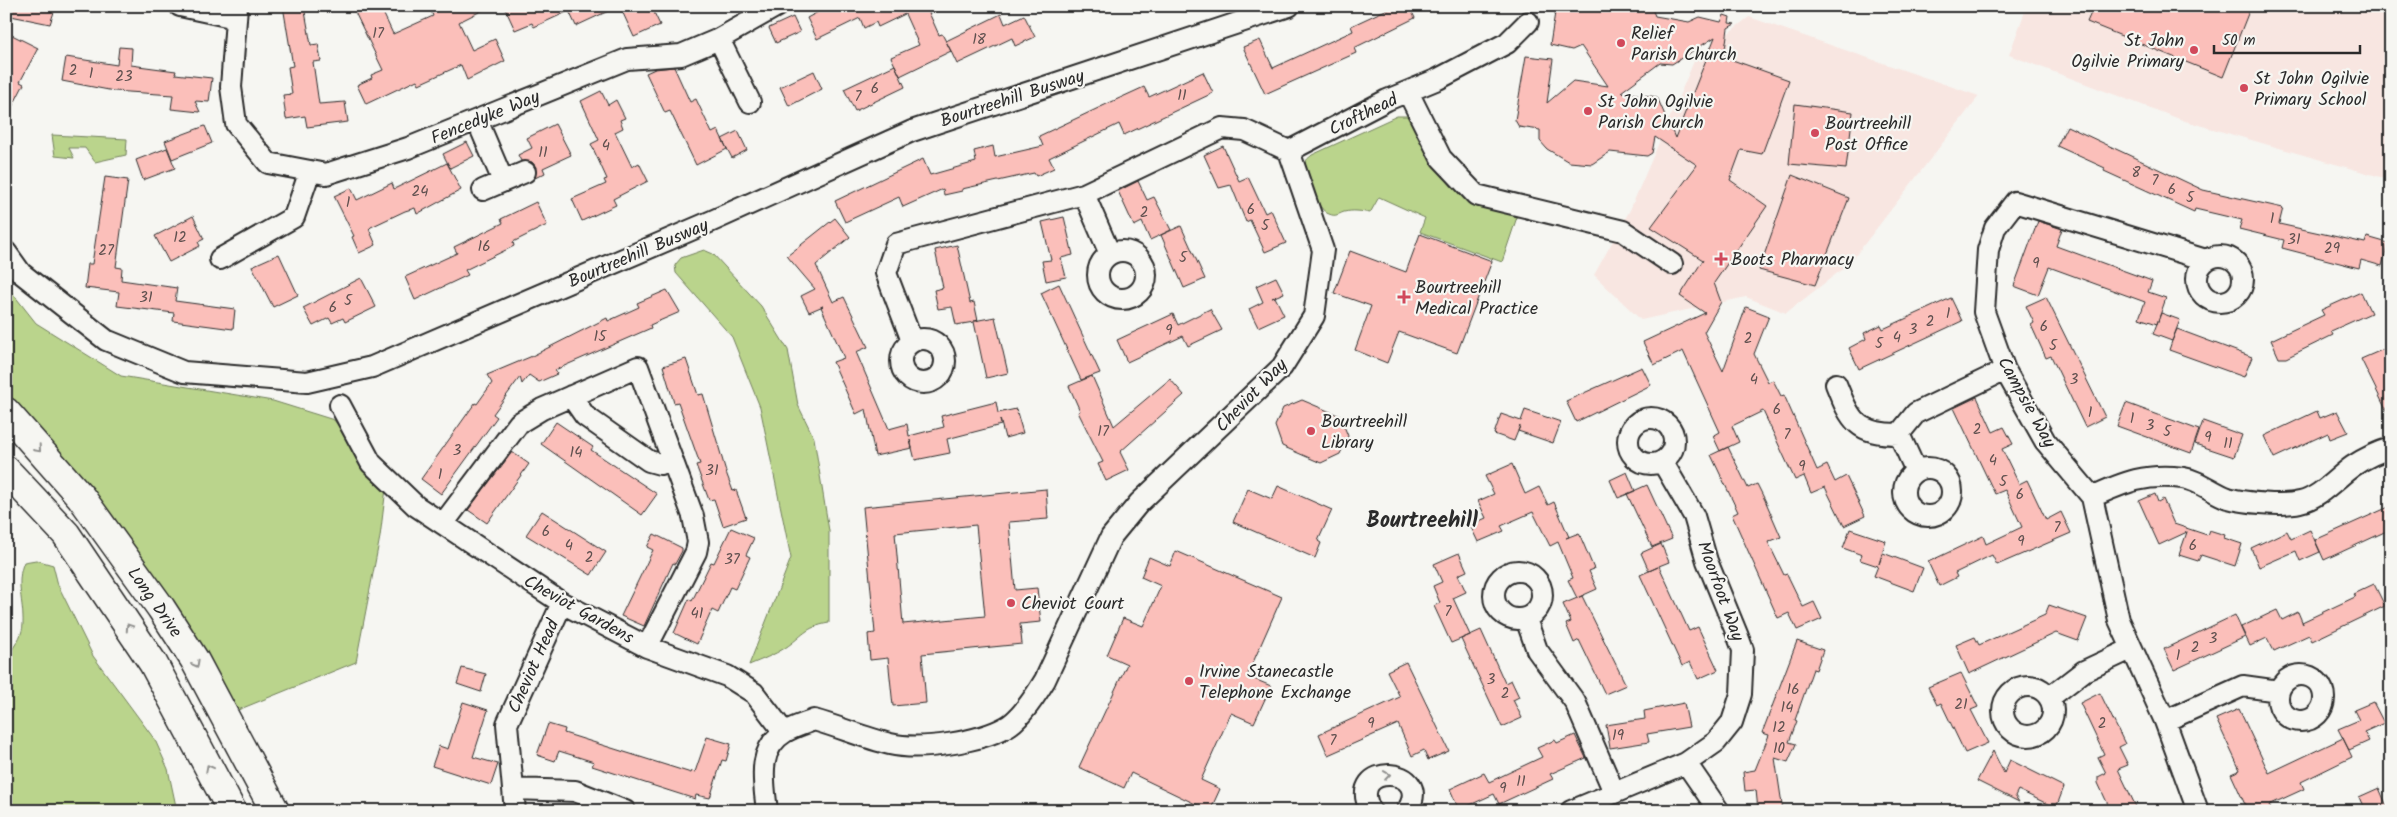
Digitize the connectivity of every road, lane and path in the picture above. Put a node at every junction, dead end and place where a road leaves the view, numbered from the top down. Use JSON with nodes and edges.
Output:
{"nodes":[{"id":1,"x":180,"y":6,"type":"edge"},
{"id":2,"x":776,"y":6,"type":"edge"},
{"id":3,"x":1289,"y":6,"type":"edge"},
{"id":4,"x":237,"y":12,"type":"edge"},
{"id":5,"x":1528,"y":22,"type":"dead end"},
{"id":6,"x":719,"y":39,"type":"junction"},
{"id":7,"x":1408,"y":92,"type":"junction"},
{"id":8,"x":750,"y":102,"type":"dead end"},
{"id":9,"x":477,"y":120,"type":"junction"},
{"id":10,"x":1289,"y":152,"type":"junction"},
{"id":11,"x":310,"y":171,"type":"junction"},
{"id":12,"x":525,"y":172,"type":"dead end"},
{"id":13,"x":504,"y":182,"type":"junction"},
{"id":14,"x":483,"y":190,"type":"dead end"},
{"id":15,"x":1084,"y":194,"type":"junction"},
{"id":16,"x":6,"y":252,"type":"edge"},
{"id":17,"x":1110,"y":254,"type":"dead end"},
{"id":18,"x":220,"y":259,"type":"dead end"},
{"id":19,"x":2206,"y":260,"type":"dead end"},
{"id":20,"x":1672,"y":264,"type":"dead end"},
{"id":21,"x":912,"y":342,"type":"dead end"},
{"id":22,"x":2005,"y":370,"type":"junction"},
{"id":23,"x":1836,"y":384,"type":"dead end"},
{"id":24,"x":571,"y":396,"type":"junction"},
{"id":25,"x":340,"y":406,"type":"dead end"},
{"id":26,"x":6,"y":412,"type":"edge"},
{"id":27,"x":1899,"y":434,"type":"junction"},
{"id":28,"x":2391,"y":448,"type":"edge"},
{"id":29,"x":673,"y":461,"type":"junction"},
{"id":30,"x":1662,"y":461,"type":"dead end"},
{"id":31,"x":6,"y":470,"type":"edge"},
{"id":32,"x":1916,"y":471,"type":"dead end"},
{"id":33,"x":2092,"y":497,"type":"junction"},
{"id":34,"x":442,"y":524,"type":"junction"},
{"id":35,"x":562,"y":603,"type":"junction"},
{"id":36,"x":1526,"y":618,"type":"dead end"},
{"id":37,"x":647,"y":647,"type":"junction"},
{"id":38,"x":2131,"y":649,"type":"junction"},
{"id":39,"x":2279,"y":692,"type":"dead end"},
{"id":40,"x":2049,"y":698,"type":"dead end"},
{"id":41,"x":2166,"y":721,"type":"junction"},
{"id":42,"x":784,"y":732,"type":"junction"},
{"id":43,"x":1686,"y":763,"type":"junction"},
{"id":44,"x":513,"y":790,"type":"junction"},
{"id":45,"x":1614,"y":792,"type":"junction"},
{"id":46,"x":232,"y":811,"type":"edge"},
{"id":47,"x":276,"y":811,"type":"edge"},
{"id":48,"x":515,"y":811,"type":"edge"},
{"id":49,"x":626,"y":811,"type":"edge"},
{"id":50,"x":767,"y":811,"type":"edge"},
{"id":51,"x":1371,"y":811,"type":"edge"},
{"id":52,"x":1407,"y":811,"type":"edge"},
{"id":53,"x":1571,"y":811,"type":"edge"},
{"id":54,"x":1719,"y":811,"type":"edge"},
{"id":55,"x":2198,"y":811,"type":"edge"}],
"edges":[{"from":1,"to":4,"type":"street"},
{"from":2,"to":6,"type":"street","name":"Fencedyke Way"},
{"from":3,"to":16,"type":"street","name":"Bourtreehill Busway"},
{"from":4,"to":11,"type":"street","name":"Fencedyke Way"},
{"from":5,"to":7,"type":"street","name":"Crofthead"},
{"from":6,"to":8,"type":"street"},
{"from":6,"to":9,"type":"street","name":"Fencedyke Way"},
{"from":7,"to":10,"type":"street","name":"Crofthead"},
{"from":7,"to":20,"type":"street"},
{"from":9,"to":11,"type":"street","name":"Fencedyke Way"},
{"from":9,"to":13,"type":"street"},
{"from":10,"to":15,"type":"street"},
{"from":10,"to":42,"type":"street","name":"Cheviot Way"},
{"from":11,"to":18,"type":"street"},
{"from":12,"to":13,"type":"street"},
{"from":13,"to":14,"type":"street"},
{"from":15,"to":17,"type":"street"},
{"from":15,"to":21,"type":"street"},
{"from":19,"to":22,"type":"street","name":"Campsie Way"},
{"from":22,"to":27,"type":"street"},
{"from":22,"to":33,"type":"street","name":"Campsie Way"},
{"from":23,"to":27,"type":"street"},
{"from":24,"to":29,"type":"street"},
{"from":24,"to":29,"type":"street","name":"Cheviot Gardens"},
{"from":24,"to":34,"type":"street","name":"Cheviot Gardens"},
{"from":25,"to":34,"type":"street","name":"Cheviot Gardens"},
{"from":26,"to":47,"type":"main road","name":"Long Drive","one_way":true},
{"from":27,"to":32,"type":"street"},
{"from":28,"to":33,"type":"street"},
{"from":29,"to":37,"type":"street","name":"Cheviot Gardens"},
{"from":30,"to":43,"type":"street","name":"Moorfoot Way"},
{"from":46,"to":31,"type":"main road","name":"Long Drive","one_way":true},
{"from":33,"to":38,"type":"street","name":"Campsie Way"},
{"from":34,"to":35,"type":"street","name":"Cheviot Gardens"},
{"from":35,"to":37,"type":"street","name":"Cheviot Gardens"},
{"from":35,"to":44,"type":"street","name":"Cheviot Head"},
{"from":36,"to":45,"type":"street"},
{"from":37,"to":42,"type":"street"},
{"from":38,"to":40,"type":"street"},
{"from":38,"to":41,"type":"street","name":"Campsie Way"},
{"from":39,"to":41,"type":"street"},
{"from":41,"to":55,"type":"street","name":"Campsie Way"},
{"from":42,"to":50,"type":"street","name":"Cheviot Way"},
{"from":43,"to":45,"type":"street","name":"Moorfoot Way"},
{"from":43,"to":54,"type":"street"},
{"from":44,"to":48,"type":"street","name":"Cheviot Head"},
{"from":44,"to":49,"type":"street"},
{"from":45,"to":53,"type":"street","name":"Moorfoot Way"},
{"from":51,"to":52,"type":"street","one_way":true}]}
